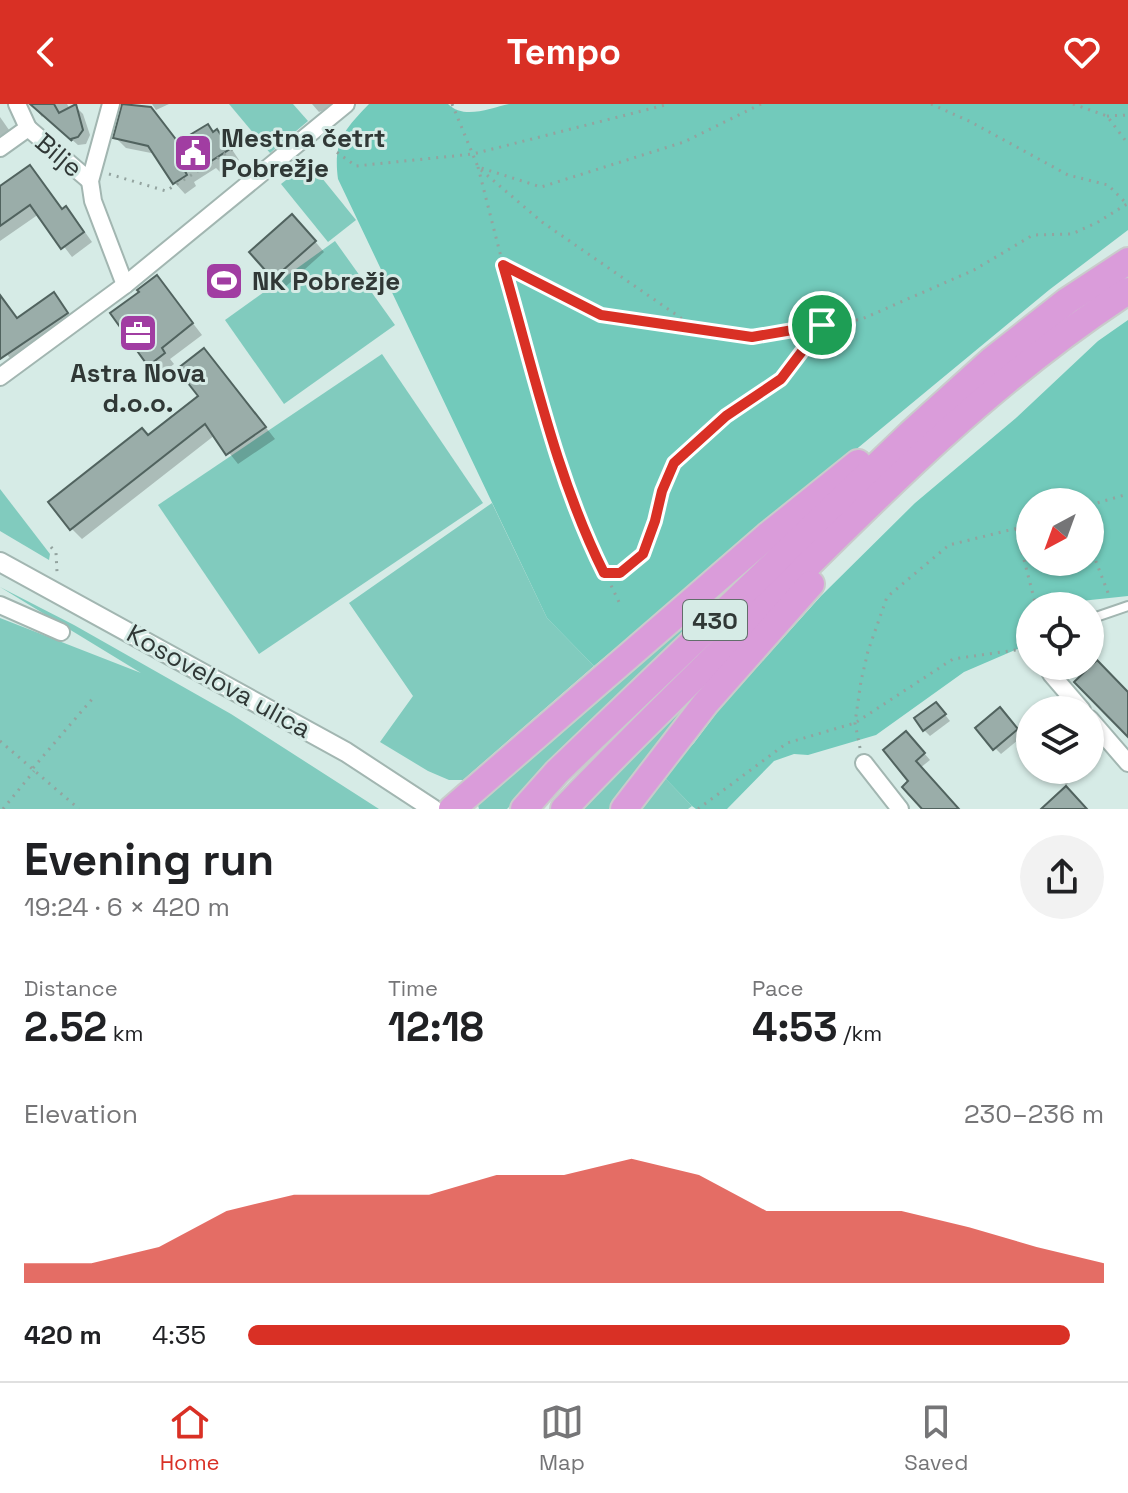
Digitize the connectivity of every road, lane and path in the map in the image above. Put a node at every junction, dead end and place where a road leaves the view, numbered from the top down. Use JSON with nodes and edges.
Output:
{"nodes":[{"id":1,"x":17,"y":104,"type":"edge"},
{"id":2,"x":346,"y":104,"type":"edge"},
{"id":3,"x":452,"y":104,"type":"edge"},
{"id":4,"x":670,"y":104,"type":"edge"},
{"id":5,"x":761,"y":104,"type":"edge"},
{"id":6,"x":931,"y":104,"type":"edge"},
{"id":7,"x":1073,"y":104,"type":"edge"},
{"id":8,"x":108,"y":108,"type":"edge"},
{"id":9,"x":1128,"y":115,"type":"edge"},
{"id":10,"x":1107,"y":116,"type":"junction"},
{"id":11,"x":28,"y":128,"type":"junction"},
{"id":12,"x":314,"y":130,"type":"junction"},
{"id":13,"x":1128,"y":144,"type":"edge"},
{"id":14,"x":0,"y":148,"type":"edge"},
{"id":15,"x":473,"y":154,"type":"junction"},
{"id":16,"x":274,"y":163,"type":"junction"},
{"id":17,"x":478,"y":167,"type":"junction"},
{"id":18,"x":91,"y":176,"type":"junction"},
{"id":19,"x":1128,"y":204,"type":"edge"},
{"id":20,"x":1128,"y":261,"type":"edge"},
{"id":21,"x":503,"y":265,"type":"junction"},
{"id":22,"x":125,"y":285,"type":"junction"},
{"id":23,"x":1128,"y":291,"type":"edge"},
{"id":24,"x":822,"y":325,"type":"junction"},
{"id":25,"x":695,"y":328,"type":"junction"},
{"id":26,"x":0,"y":377,"type":"edge"},
{"id":27,"x":910,"y":434,"type":"junction"},
{"id":28,"x":1128,"y":494,"type":"edge"},
{"id":29,"x":1104,"y":501,"type":"edge"},
{"id":30,"x":1016,"y":529,"type":"edge"},
{"id":31,"x":831,"y":540,"type":"junction"},
{"id":32,"x":51,"y":547,"type":"dead end"},
{"id":33,"x":0,"y":562,"type":"edge"},
{"id":34,"x":57,"y":572,"type":"dead end"},
{"id":35,"x":604,"y":573,"type":"junction"},
{"id":36,"x":1101,"y":576,"type":"edge"},
{"id":37,"x":620,"y":604,"type":"dead end"},
{"id":38,"x":0,"y":605,"type":"edge"},
{"id":39,"x":1128,"y":606,"type":"edge"},
{"id":40,"x":1115,"y":612,"type":"junction"},
{"id":41,"x":1104,"y":615,"type":"edge"},
{"id":42,"x":61,"y":632,"type":"dead end"},
{"id":43,"x":1016,"y":650,"type":"edge"},
{"id":44,"x":1056,"y":680,"type":"edge"},
{"id":45,"x":1070,"y":696,"type":"edge"},
{"id":46,"x":93,"y":698,"type":"dead end"},
{"id":47,"x":855,"y":723,"type":"junction"},
{"id":48,"x":1104,"y":735,"type":"edge"},
{"id":49,"x":0,"y":741,"type":"edge"},
{"id":50,"x":864,"y":763,"type":"joint"},
{"id":51,"x":1128,"y":763,"type":"edge"},
{"id":52,"x":33,"y":770,"type":"junction"},
{"id":53,"x":3,"y":809,"type":"edge"},
{"id":54,"x":79,"y":809,"type":"edge"},
{"id":55,"x":433,"y":809,"type":"edge"},
{"id":56,"x":452,"y":809,"type":"edge"},
{"id":57,"x":524,"y":809,"type":"edge"},
{"id":58,"x":564,"y":809,"type":"edge"},
{"id":59,"x":624,"y":809,"type":"edge"},
{"id":60,"x":698,"y":809,"type":"edge"},
{"id":61,"x":900,"y":809,"type":"edge"}],
"edges":[{"from":1,"to":11,"type":"street","name":"Bilje"},
{"from":2,"to":12,"type":"street"},
{"from":3,"to":15,"type":"path"},
{"from":4,"to":15,"type":"path"},
{"from":5,"to":17,"type":"path"},
{"from":6,"to":19,"type":"path"},
{"from":7,"to":10,"type":"path"},
{"from":8,"to":18,"type":"street"},
{"from":9,"to":10,"type":"path"},
{"from":10,"to":13,"type":"path"},
{"from":11,"to":14,"type":"street","name":"Bilje"},
{"from":11,"to":18,"type":"street","name":"Bilje"},
{"from":12,"to":15,"type":"path"},
{"from":12,"to":16,"type":"street"},
{"from":15,"to":17,"type":"path"},
{"from":16,"to":18,"type":"path"},
{"from":16,"to":22,"type":"street"},
{"from":17,"to":21,"type":"path"},
{"from":17,"to":25,"type":"path"},
{"from":18,"to":22,"type":"street"},
{"from":19,"to":24,"type":"path"},
{"from":20,"to":27,"type":"highway","number":"430"},
{"from":21,"to":25,"type":"path"},
{"from":21,"to":35,"type":"path"},
{"from":22,"to":26,"type":"street"},
{"from":23,"to":31,"type":"highway","number":"430"},
{"from":24,"to":25,"type":"path"},
{"from":24,"to":35,"type":"path"},
{"from":27,"to":56,"type":"highway"},
{"from":27,"to":57,"type":"highway","number":"430"},
{"from":28,"to":29,"type":"path"},
{"from":30,"to":47,"type":"path"},
{"from":31,"to":58,"type":"highway","number":"430"},
{"from":31,"to":59,"type":"highway"},
{"from":32,"to":34,"type":"path"},
{"from":33,"to":55,"type":"street","name":"Kosovelova ulica"},
{"from":35,"to":37,"type":"path"},
{"from":36,"to":40,"type":"path"},
{"from":38,"to":42,"type":"street"},
{"from":39,"to":40,"type":"lane"},
{"from":40,"to":41,"type":"lane"},
{"from":43,"to":47,"type":"path"},
{"from":44,"to":45,"type":"street"},
{"from":46,"to":52,"type":"path"},
{"from":47,"to":50,"type":"path"},
{"from":47,"to":60,"type":"path"},
{"from":48,"to":51,"type":"street"},
{"from":49,"to":52,"type":"path"},
{"from":50,"to":61,"type":"street"},
{"from":52,"to":53,"type":"path"},
{"from":52,"to":54,"type":"path"}]}
